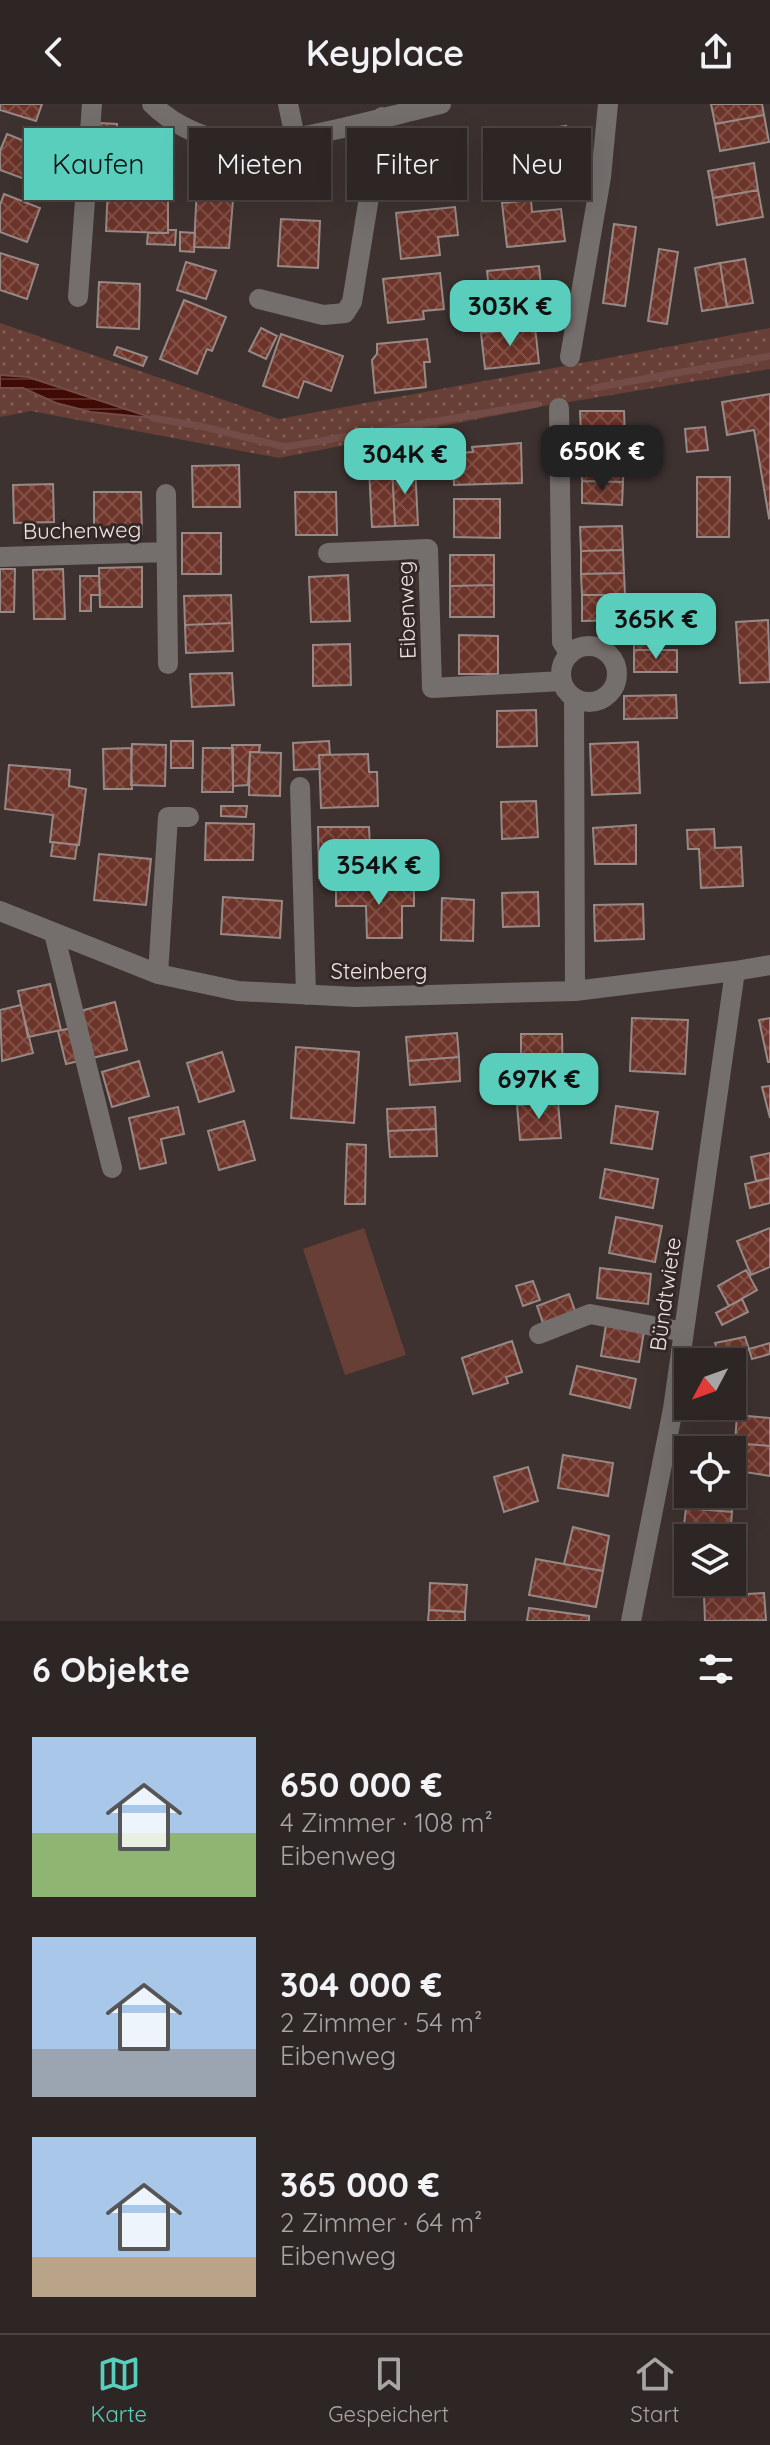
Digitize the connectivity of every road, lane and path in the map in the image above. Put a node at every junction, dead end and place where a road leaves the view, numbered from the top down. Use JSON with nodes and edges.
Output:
{"nodes":[{"id":1,"x":92,"y":104,"type":"edge"},
{"id":2,"x":152,"y":104,"type":"edge"},
{"id":3,"x":288,"y":104,"type":"edge"},
{"id":4,"x":441,"y":104,"type":"edge"},
{"id":5,"x":608,"y":104,"type":"edge"},
{"id":6,"x":404,"y":108,"type":"edge"},
{"id":7,"x":382,"y":117,"type":"junction"},
{"id":8,"x":189,"y":128,"type":"edge"},
{"id":9,"x":293,"y":128,"type":"edge"},
{"id":10,"x":331,"y":129,"type":"edge"},
{"id":11,"x":78,"y":297,"type":"dead end"},
{"id":12,"x":259,"y":299,"type":"dead end"},
{"id":13,"x":570,"y":357,"type":"dead end"},
{"id":14,"x":559,"y":408,"type":"dead end"},
{"id":15,"x":166,"y":494,"type":"dead end"},
{"id":16,"x":166,"y":552,"type":"junction"},
{"id":17,"x":328,"y":553,"type":"dead end"},
{"id":18,"x":0,"y":557,"type":"edge"},
{"id":19,"x":570,"y":654,"type":"junction"},
{"id":20,"x":168,"y":664,"type":"dead end"},
{"id":21,"x":568,"y":690,"type":"junction"},
{"id":22,"x":300,"y":787,"type":"dead end"},
{"id":23,"x":189,"y":817,"type":"dead end"},
{"id":24,"x":0,"y":911,"type":"edge"},
{"id":25,"x":54,"y":933,"type":"junction"},
{"id":26,"x":770,"y":965,"type":"edge"},
{"id":27,"x":735,"y":971,"type":"junction"},
{"id":28,"x":158,"y":974,"type":"junction"},
{"id":29,"x":575,"y":991,"type":"junction"},
{"id":30,"x":306,"y":995,"type":"junction"},
{"id":31,"x":112,"y":1168,"type":"dead end"},
{"id":32,"x":684,"y":1332,"type":"junction"},
{"id":33,"x":539,"y":1334,"type":"dead end"},
{"id":34,"x":631,"y":1621,"type":"edge"}],
"edges":[{"from":1,"to":11,"type":"street"},
{"from":2,"to":8,"type":"street"},
{"from":3,"to":9,"type":"street"},
{"from":4,"to":6,"type":"street"},
{"from":5,"to":13,"type":"street"},
{"from":6,"to":7,"type":"street"},
{"from":7,"to":10,"type":"street"},
{"from":7,"to":12,"type":"street"},
{"from":14,"to":19,"type":"street"},
{"from":15,"to":16,"type":"street","name":"Buchenweg"},
{"from":16,"to":18,"type":"street","name":"Buchenweg"},
{"from":16,"to":20,"type":"street","name":"Buchenweg"},
{"from":17,"to":21,"type":"street","name":"Eibenweg"},
{"from":19,"to":21,"type":"street"},
{"from":19,"to":21,"type":"street","name":"Eibenweg"},
{"from":21,"to":29,"type":"street"},
{"from":22,"to":30,"type":"street"},
{"from":23,"to":28,"type":"street"},
{"from":24,"to":25,"type":"street","name":"Steinberg"},
{"from":25,"to":28,"type":"street","name":"Steinberg"},
{"from":25,"to":31,"type":"street"},
{"from":26,"to":27,"type":"street","name":"Steinberg"},
{"from":27,"to":29,"type":"street","name":"Steinberg"},
{"from":27,"to":32,"type":"street","name":"Bündtwiete"},
{"from":28,"to":30,"type":"street","name":"Steinberg"},
{"from":29,"to":30,"type":"street","name":"Steinberg"},
{"from":32,"to":33,"type":"street"},
{"from":32,"to":34,"type":"street","name":"Bündtwiete"}]}
